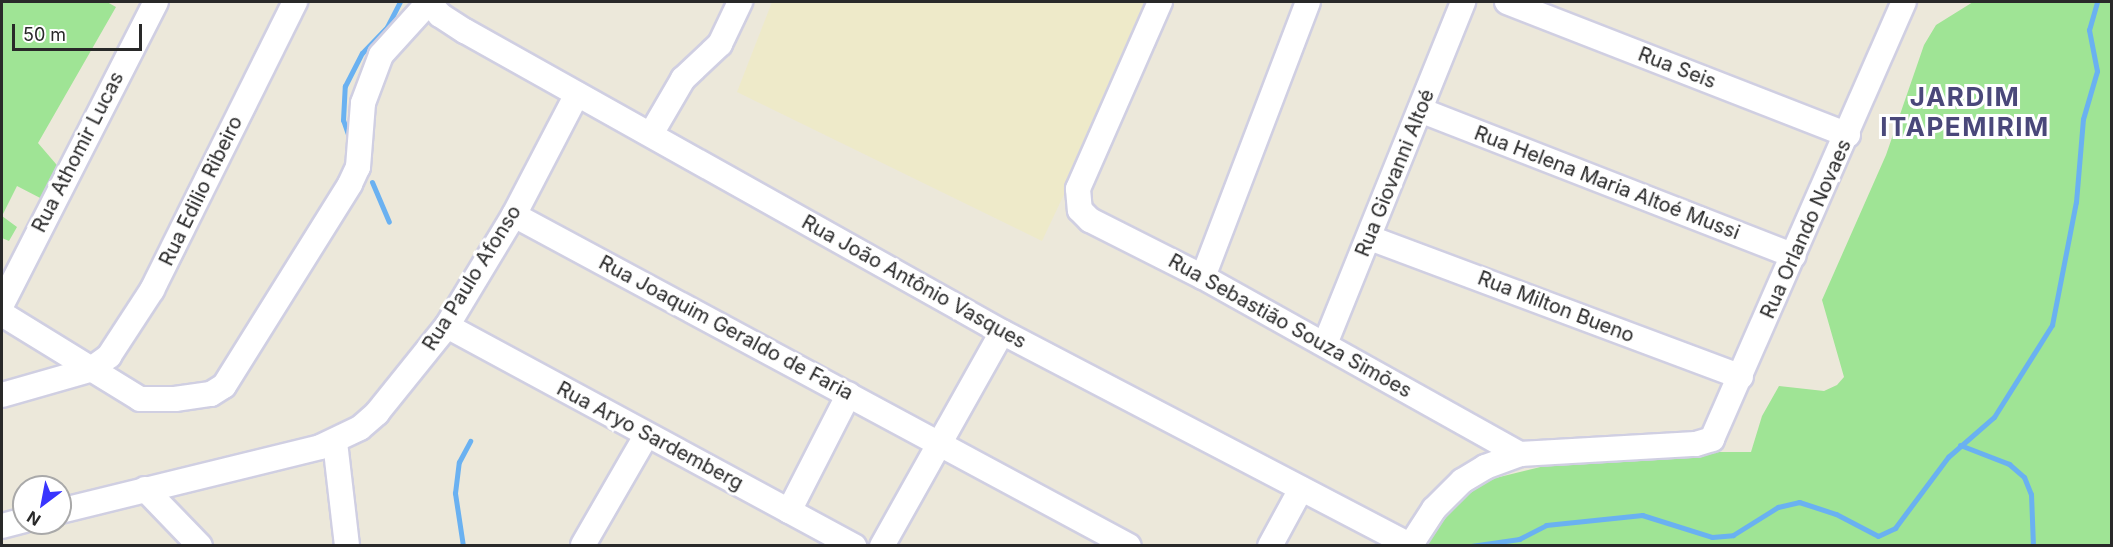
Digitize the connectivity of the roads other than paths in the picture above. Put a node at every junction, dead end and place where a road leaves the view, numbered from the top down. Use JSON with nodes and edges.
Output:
{"nodes":[{"id":1,"x":156,"y":2,"type":"edge"},
{"id":2,"x":295,"y":2,"type":"edge"},
{"id":3,"x":429,"y":2,"type":"edge"},
{"id":4,"x":740,"y":2,"type":"edge"},
{"id":5,"x":1160,"y":2,"type":"edge"},
{"id":6,"x":1308,"y":2,"type":"edge"},
{"id":7,"x":1463,"y":2,"type":"edge"},
{"id":8,"x":1507,"y":2,"type":"edge"},
{"id":9,"x":1895,"y":4,"type":"edge"},
{"id":10,"x":577,"y":94,"type":"junction"},
{"id":11,"x":1420,"y":110,"type":"junction"},
{"id":12,"x":651,"y":134,"type":"junction"},
{"id":13,"x":1848,"y":135,"type":"junction"},
{"id":14,"x":514,"y":215,"type":"junction"},
{"id":15,"x":1370,"y":238,"type":"junction"},
{"id":16,"x":1794,"y":256,"type":"junction"},
{"id":17,"x":1203,"y":277,"type":"junction"},
{"id":18,"x":2,"y":304,"type":"edge"},
{"id":19,"x":2,"y":314,"type":"edge"},
{"id":20,"x":447,"y":326,"type":"junction"},
{"id":21,"x":1002,"y":332,"type":"junction"},
{"id":22,"x":1325,"y":344,"type":"junction"},
{"id":23,"x":90,"y":370,"type":"junction"},
{"id":24,"x":1741,"y":377,"type":"junction"},
{"id":25,"x":849,"y":394,"type":"junction"},
{"id":26,"x":2,"y":395,"type":"edge"},
{"id":27,"x":646,"y":436,"type":"junction"},
{"id":28,"x":335,"y":442,"type":"junction"},
{"id":29,"x":939,"y":442,"type":"junction"},
{"id":30,"x":1520,"y":454,"type":"junction"},
{"id":31,"x":145,"y":489,"type":"junction"},
{"id":32,"x":1301,"y":489,"type":"junction"},
{"id":33,"x":72,"y":508,"type":"edge"},
{"id":34,"x":789,"y":511,"type":"junction"},
{"id":35,"x":583,"y":545,"type":"edge"},
{"id":36,"x":1410,"y":545,"type":"edge"},
{"id":37,"x":200,"y":546,"type":"edge"},
{"id":38,"x":347,"y":546,"type":"edge"},
{"id":39,"x":854,"y":546,"type":"edge"},
{"id":40,"x":882,"y":546,"type":"edge"},
{"id":41,"x":1130,"y":546,"type":"edge"},
{"id":42,"x":1270,"y":546,"type":"edge"}],
"edges":[{"from":1,"to":18,"type":"street","name":"Rua Athomir Lucas"},
{"from":2,"to":23,"type":"street","name":"Rua Edilio Ribeiro"},
{"from":3,"to":10,"type":"street","name":"Rua João Antônio Vasques"},
{"from":3,"to":23,"type":"street"},
{"from":4,"to":12,"type":"street"},
{"from":5,"to":17,"type":"street","name":"Rua Sebastião Souza Simões"},
{"from":6,"to":17,"type":"street"},
{"from":7,"to":11,"type":"street","name":"Rua Giovanni Altoé"},
{"from":8,"to":13,"type":"street","name":"Rua Seis"},
{"from":9,"to":13,"type":"street","name":"Rua Orlando Novaes"},
{"from":10,"to":12,"type":"street","name":"Rua João Antônio Vasques"},
{"from":10,"to":14,"type":"street","name":"Rua Paulo Afonso"},
{"from":11,"to":15,"type":"street","name":"Rua Giovanni Altoé"},
{"from":11,"to":16,"type":"street","name":"Rua Helena Maria Altoé Mussi"},
{"from":12,"to":21,"type":"street","name":"Rua João Antônio Vasques"},
{"from":13,"to":16,"type":"street","name":"Rua Orlando Novaes"},
{"from":14,"to":20,"type":"street","name":"Rua Paulo Afonso"},
{"from":14,"to":25,"type":"street","name":"Rua Joaquim Geraldo de Faria"},
{"from":15,"to":22,"type":"street","name":"Rua Giovanni Altoé"},
{"from":15,"to":24,"type":"street","name":"Rua Milton Bueno"},
{"from":16,"to":24,"type":"street","name":"Rua Orlando Novaes"},
{"from":17,"to":22,"type":"street","name":"Rua Sebastião Souza Simões"},
{"from":19,"to":23,"type":"street"},
{"from":20,"to":27,"type":"street","name":"Rua Aryo Sardemberg"},
{"from":20,"to":28,"type":"street","name":"Rua Paulo Afonso"},
{"from":21,"to":29,"type":"street"},
{"from":21,"to":32,"type":"street","name":"Rua João Antônio Vasques"},
{"from":22,"to":30,"type":"street","name":"Rua Sebastião Souza Simões"},
{"from":23,"to":26,"type":"street"},
{"from":24,"to":30,"type":"street","name":"Rua Orlando Novaes"},
{"from":25,"to":29,"type":"street","name":"Rua Joaquim Geraldo de Faria"},
{"from":25,"to":34,"type":"street"},
{"from":27,"to":34,"type":"street","name":"Rua Aryo Sardemberg"},
{"from":27,"to":35,"type":"street"},
{"from":28,"to":31,"type":"street","name":"Rua Paulo Afonso"},
{"from":28,"to":38,"type":"street"},
{"from":29,"to":40,"type":"street"},
{"from":29,"to":41,"type":"street","name":"Rua Joaquim Geraldo de Faria"},
{"from":30,"to":36,"type":"street"},
{"from":31,"to":33,"type":"street","name":"Rua Paulo Afonso"},
{"from":31,"to":37,"type":"street"},
{"from":32,"to":36,"type":"street","name":"Rua João Antônio Vasques"},
{"from":32,"to":42,"type":"street"},
{"from":34,"to":39,"type":"street","name":"Rua Aryo Sardemberg"}]}
